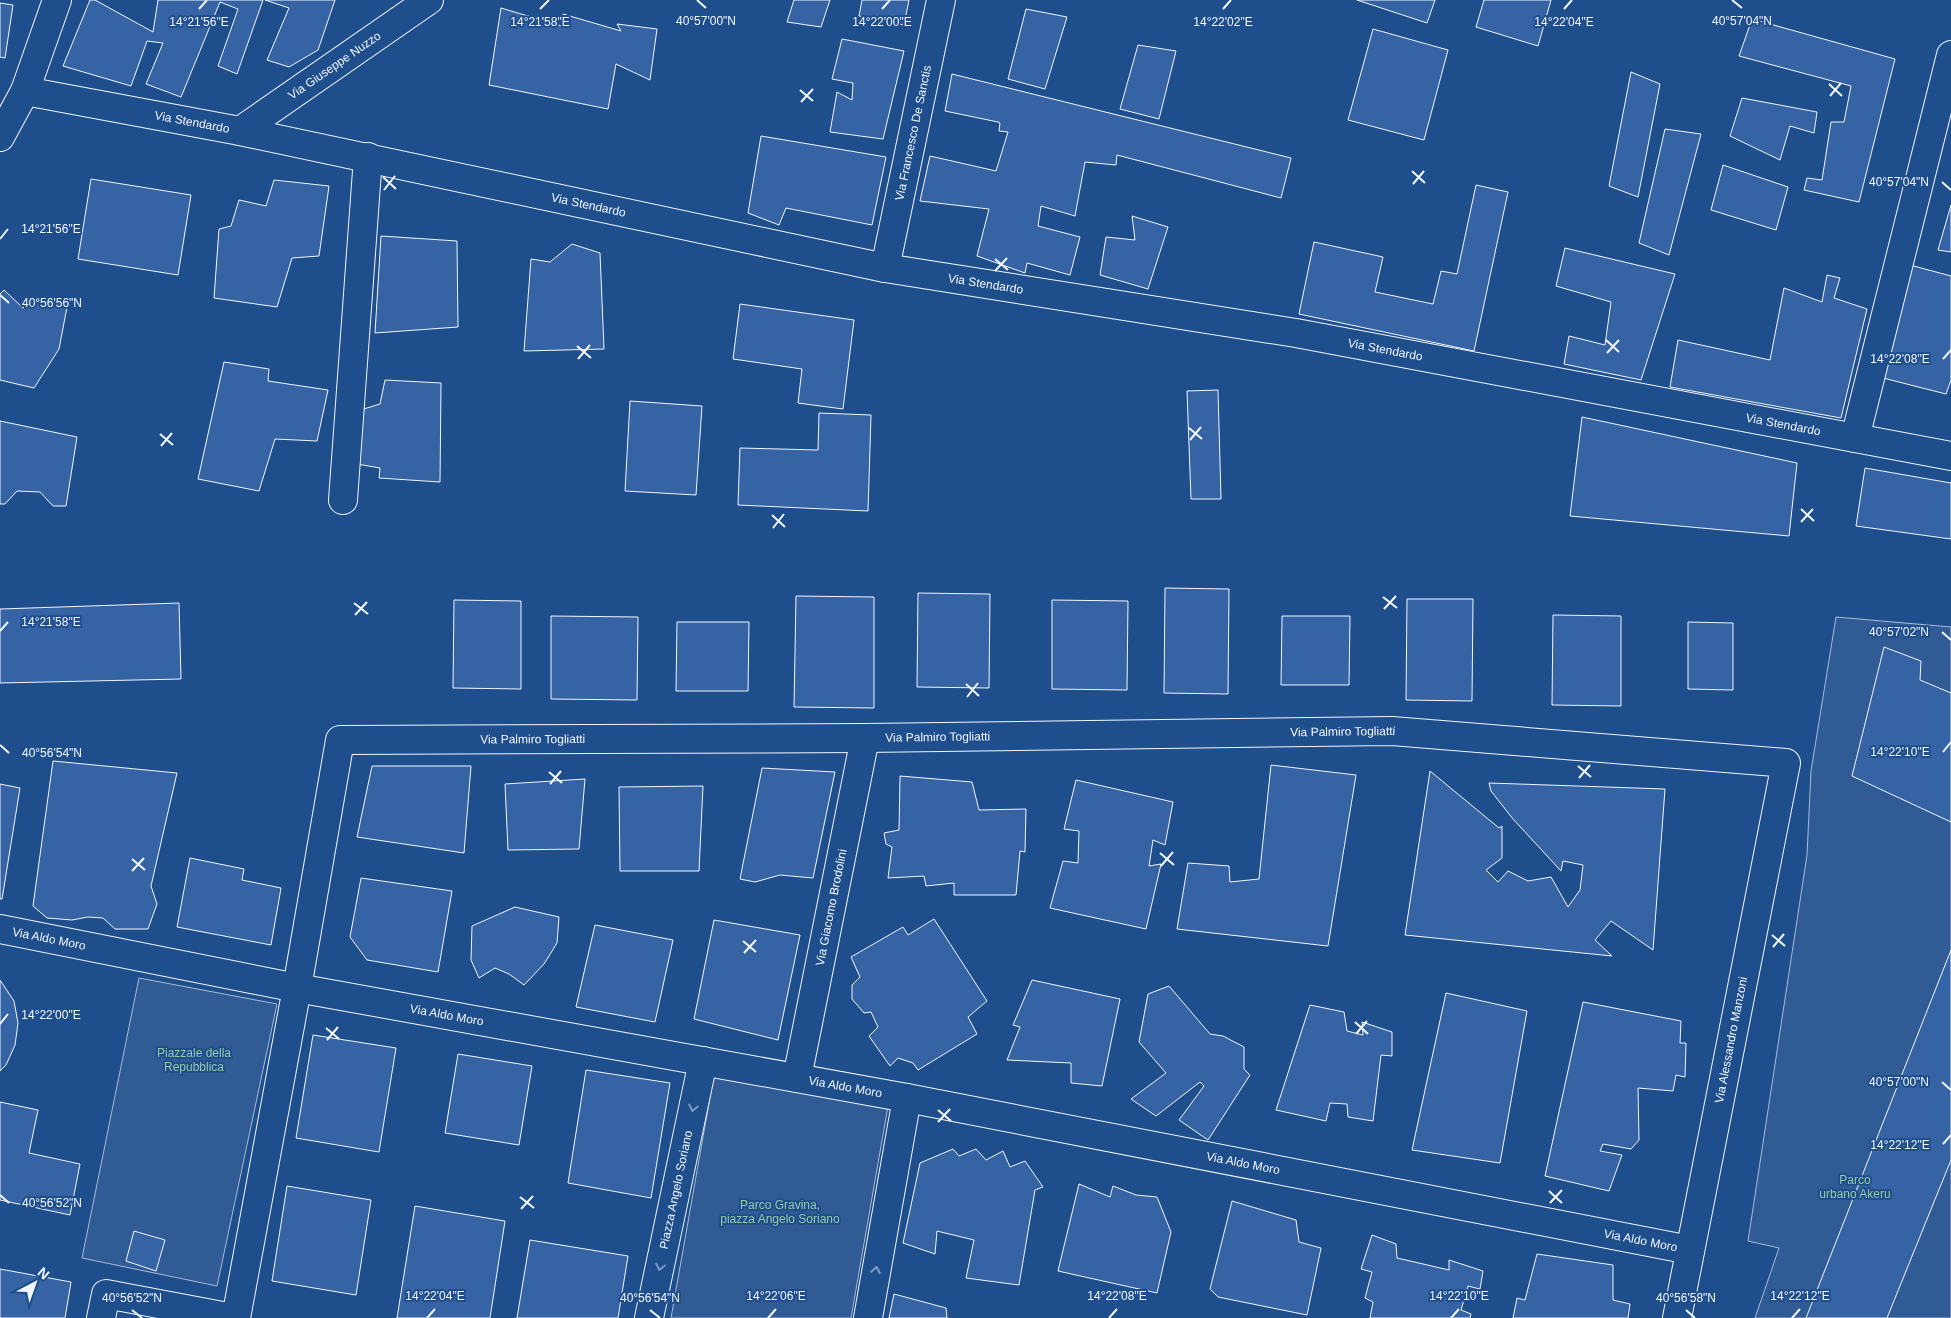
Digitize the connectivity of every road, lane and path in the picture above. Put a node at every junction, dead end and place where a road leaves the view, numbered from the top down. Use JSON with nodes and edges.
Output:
{"nodes":[{"id":1,"x":57,"y":0,"type":"edge"},
{"id":2,"x":429,"y":0,"type":"edge"},
{"id":3,"x":941,"y":0,"type":"edge"},
{"id":4,"x":1951,"y":55,"type":"edge"},
{"id":5,"x":25,"y":91,"type":"junction"},
{"id":6,"x":240,"y":131,"type":"junction"},
{"id":7,"x":0,"y":137,"type":"edge"},
{"id":8,"x":368,"y":158,"type":"junction"},
{"id":9,"x":885,"y":268,"type":"junction"},
{"id":10,"x":1855,"y":438,"type":"junction"},
{"id":11,"x":1951,"y":456,"type":"edge"},
{"id":12,"x":343,"y":500,"type":"dead end"},
{"id":13,"x":865,"y":738,"type":"junction"},
{"id":14,"x":1786,"y":763,"type":"joint"},
{"id":15,"x":0,"y":929,"type":"edge"},
{"id":16,"x":297,"y":988,"type":"junction"},
{"id":17,"x":703,"y":1061,"type":"junction"},
{"id":18,"x":797,"y":1078,"type":"junction"},
{"id":19,"x":907,"y":1098,"type":"junction"},
{"id":20,"x":1690,"y":1250,"type":"junction"},
{"id":21,"x":104,"y":1306,"type":"edge"},
{"id":22,"x":234,"y":1318,"type":"edge"},
{"id":23,"x":649,"y":1318,"type":"edge"},
{"id":24,"x":868,"y":1318,"type":"edge"},
{"id":25,"x":1677,"y":1318,"type":"edge"}],
"edges":[{"from":1,"to":5,"type":"street"},
{"from":2,"to":6,"type":"street","name":"Via Giuseppe Nuzzo"},
{"from":3,"to":9,"type":"street","name":"Via Francesco De Sanctis"},
{"from":4,"to":10,"type":"street"},
{"from":5,"to":6,"type":"street","name":"Via Stendardo"},
{"from":5,"to":7,"type":"street"},
{"from":6,"to":8,"type":"street","name":"Via Stendardo"},
{"from":8,"to":9,"type":"street","name":"Via Stendardo"},
{"from":8,"to":12,"type":"street"},
{"from":9,"to":10,"type":"street","name":"Via Stendardo"},
{"from":10,"to":11,"type":"street","name":"Via Stendardo"},
{"from":13,"to":14,"type":"street","name":"Via Palmiro Togliatti"},
{"from":13,"to":16,"type":"street","name":"Via Palmiro Togliatti"},
{"from":13,"to":18,"type":"street","name":"Via Giacomo Brodolini"},
{"from":14,"to":20,"type":"street","name":"Via Alessandro Manzoni"},
{"from":15,"to":16,"type":"street","name":"Via Aldo Moro"},
{"from":16,"to":17,"type":"street","name":"Via Aldo Moro"},
{"from":16,"to":22,"type":"street"},
{"from":17,"to":18,"type":"street","name":"Via Aldo Moro"},
{"from":17,"to":23,"type":"street","name":"Piazza Angelo Soriano","one_way":true},
{"from":18,"to":19,"type":"street","name":"Via Aldo Moro"},
{"from":19,"to":20,"type":"street","name":"Via Aldo Moro"},
{"from":24,"to":19,"type":"street","one_way":true},
{"from":20,"to":25,"type":"street","name":"Via Alessandro Manzoni"},
{"from":21,"to":22,"type":"street"}]}
